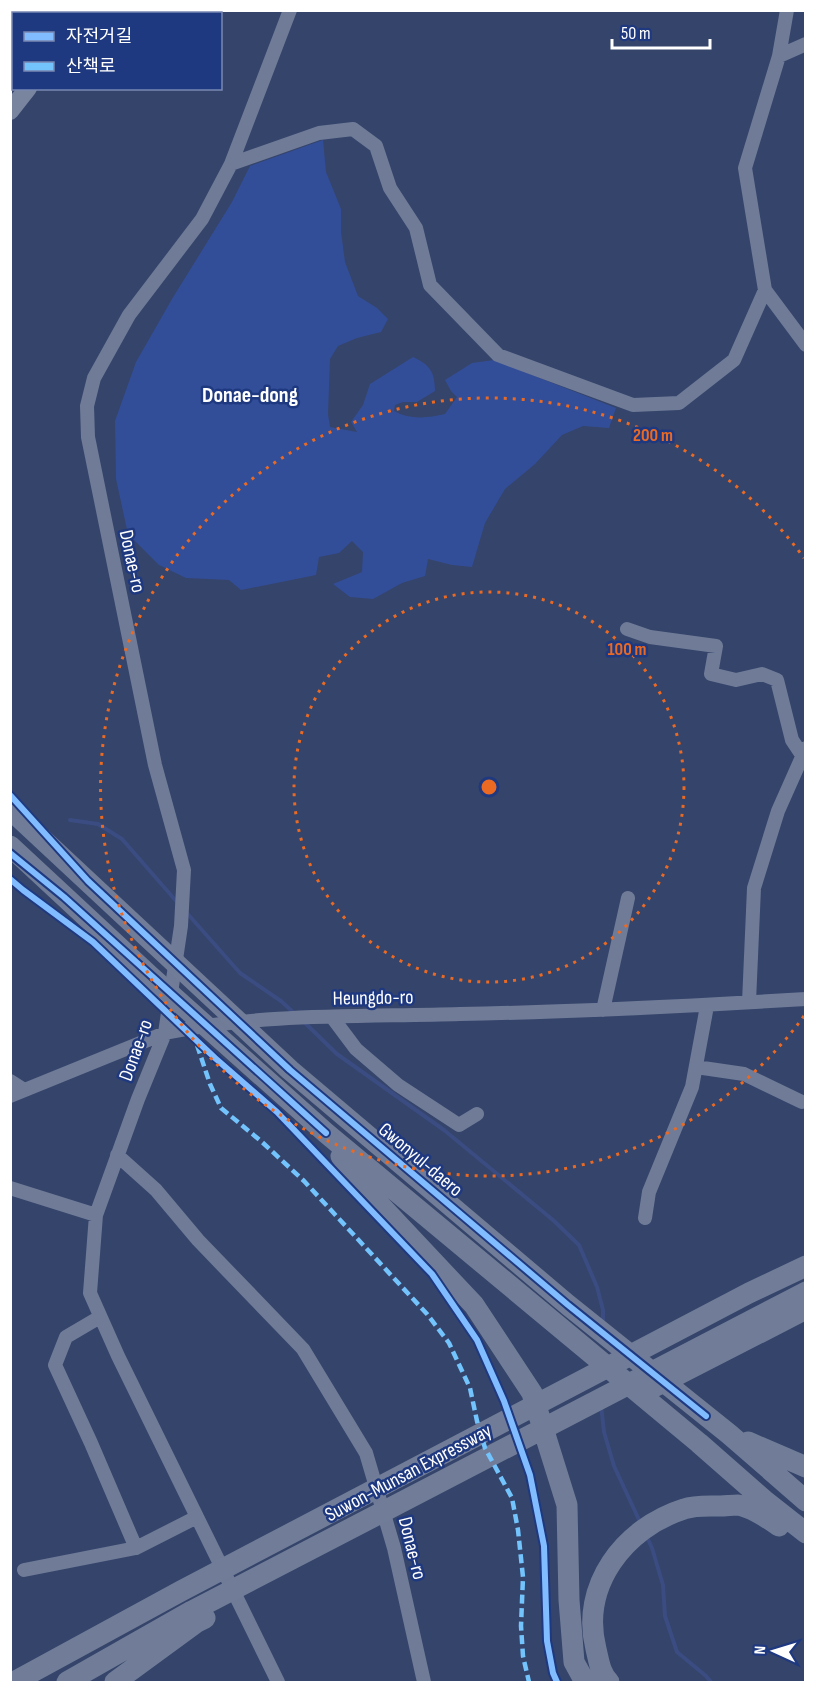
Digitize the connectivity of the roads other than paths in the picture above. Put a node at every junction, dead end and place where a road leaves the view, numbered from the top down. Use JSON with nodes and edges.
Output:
{"nodes":[{"id":1,"x":290,"y":10,"type":"edge"},
{"id":2,"x":786,"y":10,"type":"edge"},
{"id":3,"x":806,"y":44,"type":"edge"},
{"id":4,"x":779,"y":56,"type":"junction"},
{"id":5,"x":26,"y":90,"type":"edge"},
{"id":6,"x":10,"y":111,"type":"edge"},
{"id":7,"x":231,"y":164,"type":"junction"},
{"id":8,"x":765,"y":290,"type":"junction"},
{"id":9,"x":806,"y":345,"type":"edge"},
{"id":10,"x":627,"y":629,"type":"dead end"},
{"id":11,"x":804,"y":751,"type":"edge"},
{"id":12,"x":10,"y":795,"type":"edge"},
{"id":13,"x":10,"y":809,"type":"edge"},
{"id":14,"x":10,"y":846,"type":"edge"},
{"id":15,"x":10,"y":853,"type":"edge"},
{"id":16,"x":87,"y":881,"type":"junction"},
{"id":17,"x":64,"y":897,"type":"junction"},
{"id":18,"x":628,"y":898,"type":"dead end"},
{"id":19,"x":806,"y":999,"type":"edge"},
{"id":20,"x":749,"y":1002,"type":"junction"},
{"id":21,"x":707,"y":1005,"type":"junction"},
{"id":22,"x":603,"y":1010,"type":"junction"},
{"id":23,"x":328,"y":1017,"type":"junction"},
{"id":24,"x":165,"y":1033,"type":"junction"},
{"id":25,"x":696,"y":1067,"type":"junction"},
{"id":26,"x":10,"y":1081,"type":"edge"},
{"id":27,"x":24,"y":1090,"type":"junction"},
{"id":28,"x":10,"y":1096,"type":"edge"},
{"id":29,"x":802,"y":1102,"type":"dead end"},
{"id":30,"x":477,"y":1114,"type":"dead end"},
{"id":31,"x":326,"y":1133,"type":"junction"},
{"id":32,"x":117,"y":1155,"type":"junction"},
{"id":33,"x":10,"y":1188,"type":"edge"},
{"id":34,"x":96,"y":1215,"type":"junction"},
{"id":35,"x":645,"y":1218,"type":"dead end"},
{"id":36,"x":806,"y":1266,"type":"edge"},
{"id":37,"x":806,"y":1292,"type":"edge"},
{"id":38,"x":794,"y":1310,"type":"edge"},
{"id":39,"x":100,"y":1317,"type":"junction"},
{"id":40,"x":729,"y":1434,"type":"junction"},
{"id":41,"x":806,"y":1467,"type":"edge"},
{"id":42,"x":806,"y":1501,"type":"edge"},
{"id":43,"x":197,"y":1517,"type":"junction"},
{"id":44,"x":806,"y":1533,"type":"edge"},
{"id":45,"x":806,"y":1543,"type":"edge"},
{"id":46,"x":136,"y":1548,"type":"junction"},
{"id":47,"x":24,"y":1570,"type":"dead end"},
{"id":48,"x":194,"y":1616,"type":"junction"},
{"id":49,"x":14,"y":1683,"type":"edge"},
{"id":50,"x":67,"y":1683,"type":"edge"},
{"id":51,"x":115,"y":1683,"type":"edge"},
{"id":52,"x":278,"y":1683,"type":"edge"},
{"id":53,"x":424,"y":1683,"type":"edge"},
{"id":54,"x":585,"y":1683,"type":"edge"},
{"id":55,"x":609,"y":1683,"type":"edge"}],
"edges":[{"from":1,"to":7,"type":"street","name":"Donae-ro"},
{"from":2,"to":4,"type":"street"},
{"from":3,"to":4,"type":"street"},
{"from":4,"to":8,"type":"street"},
{"from":5,"to":6,"type":"main road"},
{"from":7,"to":8,"type":"street"},
{"from":7,"to":24,"type":"street","name":"Donae-ro"},
{"from":8,"to":9,"type":"street"},
{"from":10,"to":11,"type":"street"},
{"from":11,"to":20,"type":"street"},
{"from":12,"to":16,"type":"highway"},
{"from":13,"to":16,"type":"highway"},
{"from":14,"to":17,"type":"highway"},
{"from":15,"to":17,"type":"highway"},
{"from":16,"to":40,"type":"highway","name":"Gwonyul-daero"},
{"from":17,"to":31,"type":"highway","name":"Gwonyul-daero"},
{"from":18,"to":22,"type":"street"},
{"from":19,"to":20,"type":"street","name":"Heungdo-ro"},
{"from":20,"to":21,"type":"street","name":"Heungdo-ro"},
{"from":21,"to":22,"type":"street","name":"Heungdo-ro"},
{"from":21,"to":25,"type":"street"},
{"from":22,"to":23,"type":"street","name":"Heungdo-ro"},
{"from":23,"to":24,"type":"street","name":"Heungdo-ro"},
{"from":23,"to":30,"type":"street"},
{"from":24,"to":27,"type":"street","name":"Heungdo-ro"},
{"from":24,"to":32,"type":"street","name":"Donae-ro"},
{"from":25,"to":29,"type":"street"},
{"from":25,"to":35,"type":"street"},
{"from":26,"to":27,"type":"street"},
{"from":27,"to":28,"type":"street","name":"Heungdo-ro"},
{"from":31,"to":44,"type":"highway","name":"Gwonyul-daero"},
{"from":31,"to":54,"type":"highway"},
{"from":32,"to":34,"type":"street","name":"Donae-ro"},
{"from":32,"to":53,"type":"street","name":"Donae-ro"},
{"from":33,"to":34,"type":"street"},
{"from":34,"to":39,"type":"street","name":"Donae-ro"},
{"from":36,"to":49,"type":"highway","name":"Suwon-Munsan Expressway"},
{"from":37,"to":38,"type":"highway","name":"Suwon-Munsan Expressway"},
{"from":38,"to":48,"type":"highway","name":"Suwon-Munsan Expressway"},
{"from":39,"to":43,"type":"street","name":"Donae-ro"},
{"from":39,"to":46,"type":"street"},
{"from":40,"to":41,"type":"highway"},
{"from":40,"to":42,"type":"highway"},
{"from":43,"to":46,"type":"street"},
{"from":43,"to":52,"type":"street","name":"Donae-ro"},
{"from":45,"to":55,"type":"highway"},
{"from":46,"to":47,"type":"street"},
{"from":48,"to":50,"type":"highway","name":"Suwon-Munsan Expressway"},
{"from":48,"to":51,"type":"highway"}]}
